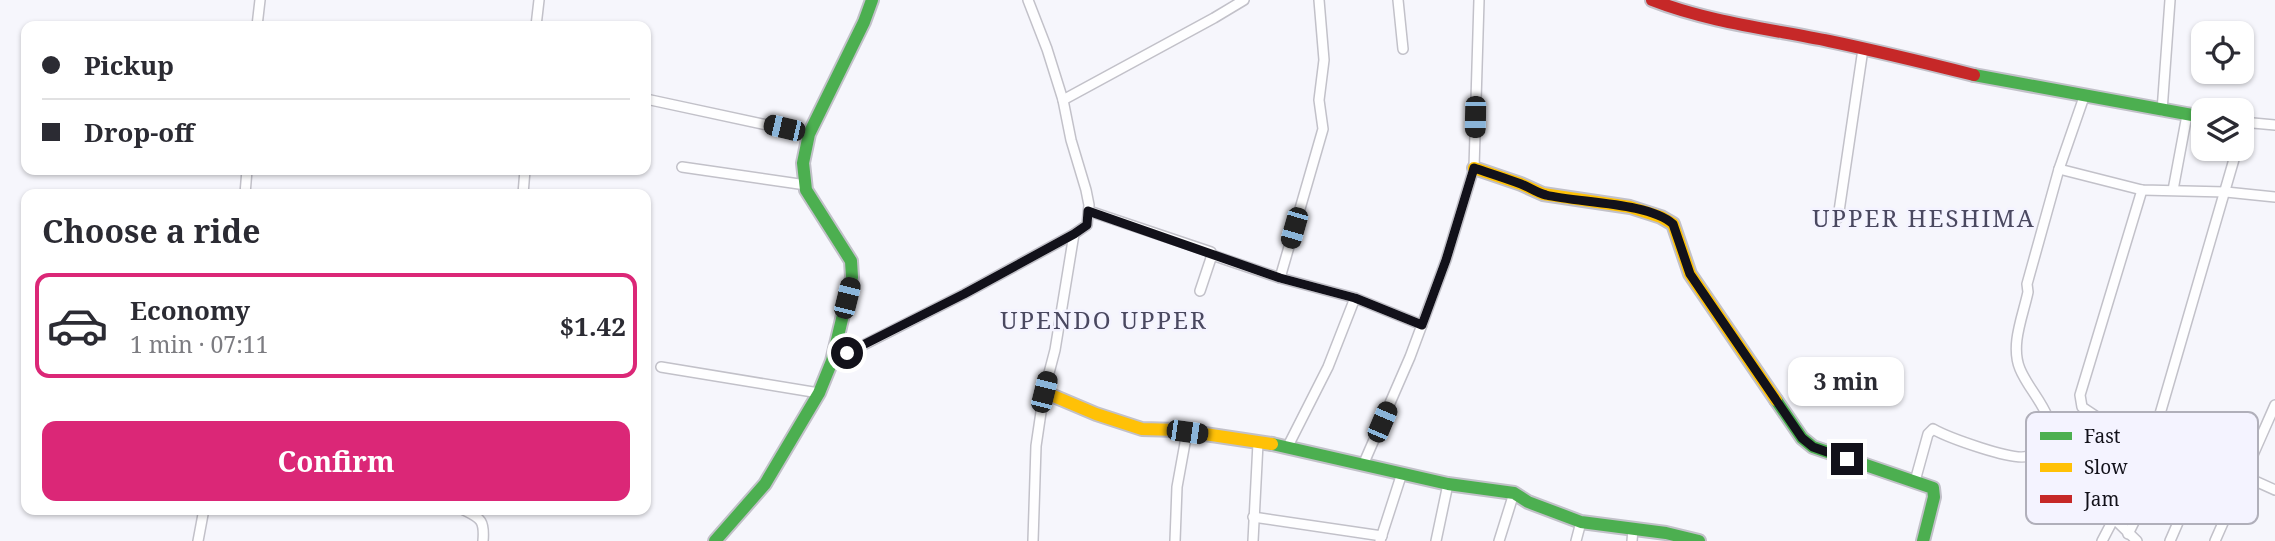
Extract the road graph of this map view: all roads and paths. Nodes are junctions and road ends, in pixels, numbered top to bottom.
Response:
1 (260, 0) edge
2 (539, 0) edge
3 (872, 0) edge
4 (1028, 0) edge
5 (1244, 0) edge
6 (1319, 0) edge
7 (1398, 0) edge
8 (1479, 0) edge
9 (1652, 0) edge
10 (2170, 0) edge
11 (258, 21) edge
12 (537, 21) edge
13 (1863, 48) junction
14 (1404, 49) dead end
15 (2084, 97) junction
16 (651, 100) edge
17 (1063, 100) junction
18 (2162, 111) junction
19 (2187, 115) junction
20 (2191, 116) edge
21 (2254, 123) edge
22 (2275, 125) edge
23 (809, 134) junction
24 (2234, 161) edge
25 (682, 167) dead end
26 (1474, 168) junction
27 (2059, 169) junction
28 (806, 185) junction
29 (2142, 190) junction
30 (2173, 190) junction
31 (2226, 192) junction
32 (2275, 197) edge
33 (1088, 211) junction
34 (1838, 218) dead end
35 (1074, 234) junction
36 (1212, 255) junction
37 (1280, 278) junction
38 (1200, 291) dead end
39 (1355, 298) junction
40 (1422, 325) junction
41 (832, 361) junction
42 (660, 367) dead end
43 (1044, 392) junction
44 (819, 393) junction
45 (2275, 405) edge
46 (2045, 412) edge
47 (2090, 412) edge
48 (2162, 412) edge
49 (1187, 432) junction
50 (1258, 443) junction
51 (2258, 445) edge
52 (1288, 446) junction
53 (2026, 456) edge
54 (1363, 465) junction
55 (1402, 473) junction
56 (2258, 480) edge
57 (1915, 481) junction
58 (1448, 484) junction
59 (2275, 490) edge
60 (1514, 493) junction
61 (203, 515) edge
62 (475, 515) edge
63 (1253, 517) junction
64 (1581, 522) junction
65 (2111, 524) edge
66 (2118, 524) edge
67 (2134, 524) edge
68 (2177, 524) edge
69 (2223, 524) edge
70 (2129, 534) junction
71 (1633, 535) edge
72 (1381, 538) edge
73 (198, 541) edge
74 (483, 541) edge
75 (715, 541) edge
76 (1032, 541) edge
77 (1175, 541) edge
78 (1253, 541) edge
79 (1436, 541) edge
80 (1499, 541) edge
81 (1576, 541) edge
82 (1699, 541) edge
83 (1923, 541) edge
84 (2102, 541) edge
85 (2137, 541) edge
86 (2170, 541) edge
87 (2215, 541) edge

1 - 11 street
2 - 12 street
3 - 23 street
4 - 17 street
5 - 17 street
6 - 37 street
7 - 14 street
8 - 26 street
9 - 13 street
10 - 18 street
13 - 15 street
13 - 34 street
15 - 18 street
15 - 27 street
16 - 23 street
17 - 33 street
18 - 19 street
19 - 20 street
19 - 30 street
21 - 22 street
23 - 28 street
24 - 31 street
25 - 28 street
26 - 40 street
26 - 57 street
27 - 29 street
27 - 46 street
28 - 41 street
29 - 30 street
29 - 47 street
30 - 31 street
31 - 32 street
31 - 48 street
33 - 35 street
33 - 36 street
35 - 41 street
35 - 43 street
36 - 37 street
36 - 38 street
37 - 39 street
39 - 40 street
39 - 52 street
40 - 54 street
41 - 44 street
42 - 44 street
43 - 49 street
43 - 76 street
44 - 75 street
45 - 51 street
49 - 50 street
49 - 77 street
50 - 52 street
50 - 63 street
52 - 54 street
53 - 57 street
54 - 55 street
55 - 58 street
55 - 72 street
56 - 59 street
57 - 83 street
58 - 60 street
58 - 79 street
60 - 64 street
60 - 80 street
61 - 73 street
62 - 74 street
63 - 72 street
63 - 78 street
64 - 71 street
64 - 81 street
65 - 84 street
66 - 70 street
67 - 70 street
68 - 86 street
69 - 87 street
70 - 85 street
71 - 82 street

